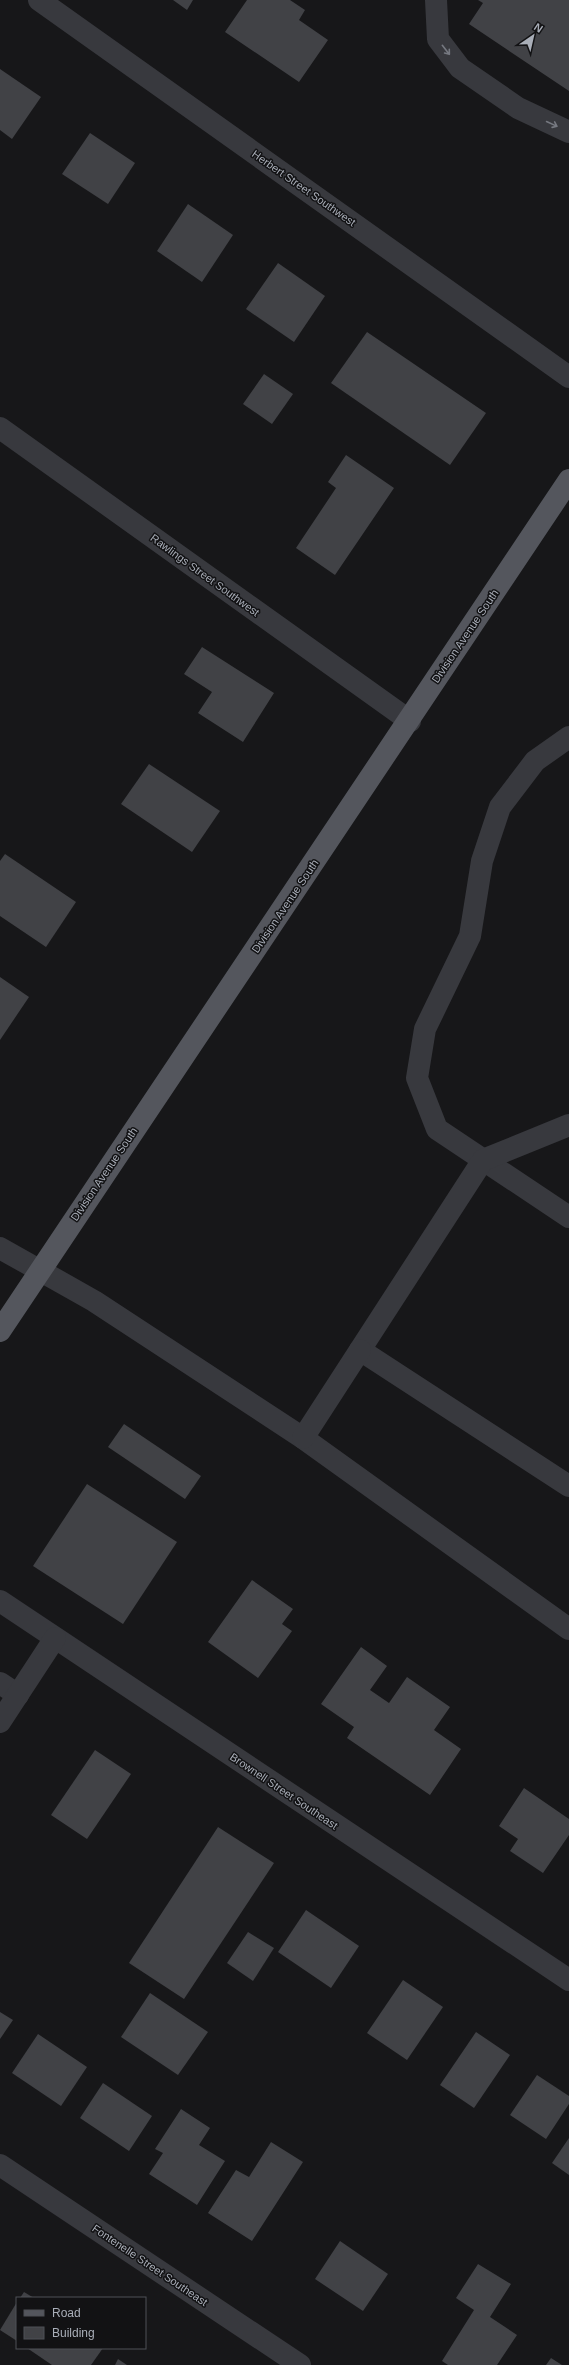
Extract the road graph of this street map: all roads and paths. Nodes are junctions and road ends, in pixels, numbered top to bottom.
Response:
1 (39, 0) edge
2 (436, 0) edge
3 (569, 132) edge
4 (569, 377) edge
5 (0, 428) edge
6 (569, 480) edge
7 (410, 720) junction
8 (569, 737) edge
9 (569, 1125) edge
10 (483, 1160) junction
11 (569, 1217) edge
12 (0, 1248) edge
13 (39, 1270) junction
14 (0, 1331) edge
15 (360, 1350) junction
16 (303, 1438) junction
17 (569, 1486) edge
18 (0, 1601) edge
19 (569, 1629) edge
20 (55, 1638) junction
21 (0, 1683) edge
22 (18, 1694) junction
23 (0, 1722) edge
24 (569, 1980) edge
25 (0, 2165) edge
26 (300, 2365) edge

1 - 4 street, Herbert Street Southwest
2 -> 3 street
5 - 7 street, Rawlings Street Southwest
6 - 7 main road, Division Avenue South
7 - 13 main road, Division Avenue South
8 - 10 street
9 - 10 street
10 - 11 street
10 - 15 street
12 - 13 street
13 - 14 main road, Division Avenue South
13 - 16 street
15 - 16 street
15 - 17 street
16 - 19 street
18 - 20 street, Brownell Street Southeast
20 - 22 street
20 - 24 street, Brownell Street Southeast
21 - 22 street
22 - 23 street
25 - 26 street, Fontenelle Street Southeast

